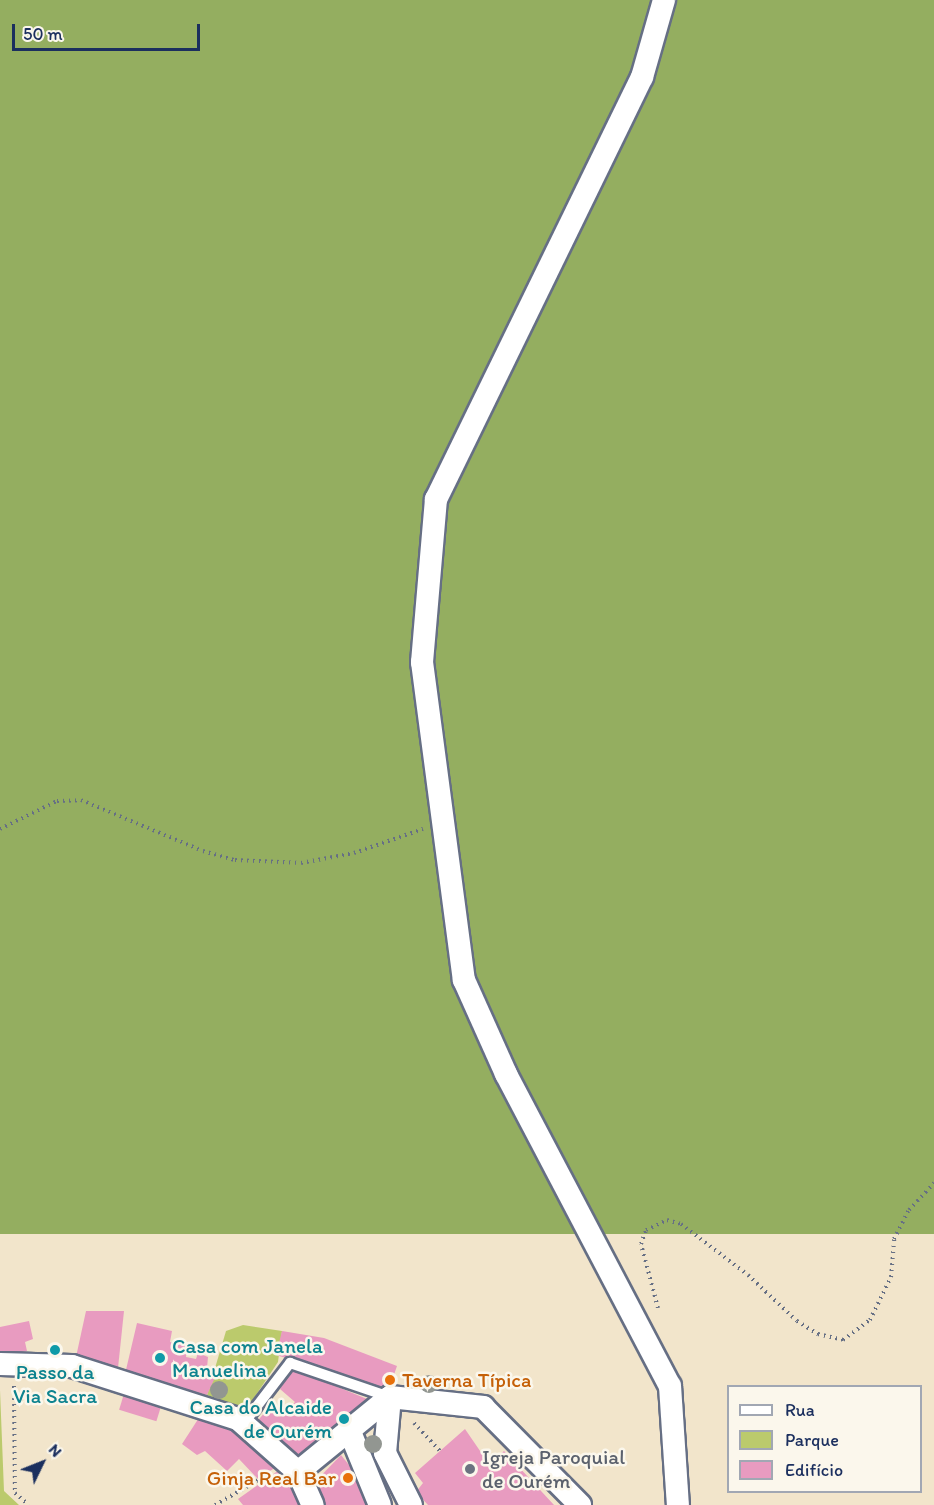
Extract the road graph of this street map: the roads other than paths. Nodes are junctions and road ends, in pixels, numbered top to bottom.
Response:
1 (664, 0) edge
2 (0, 1364) edge
3 (390, 1397) junction
4 (244, 1423) junction
5 (350, 1432) junction
6 (298, 1472) junction
7 (313, 1505) edge
8 (380, 1505) edge
9 (411, 1505) edge
10 (580, 1505) edge
11 (678, 1505) edge

1 - 11 street
2 - 4 street
3 - 4 lane
3 - 5 street
3 - 9 street
3 - 10 street
4 - 6 street
5 - 6 street
5 - 8 street
6 - 7 street

